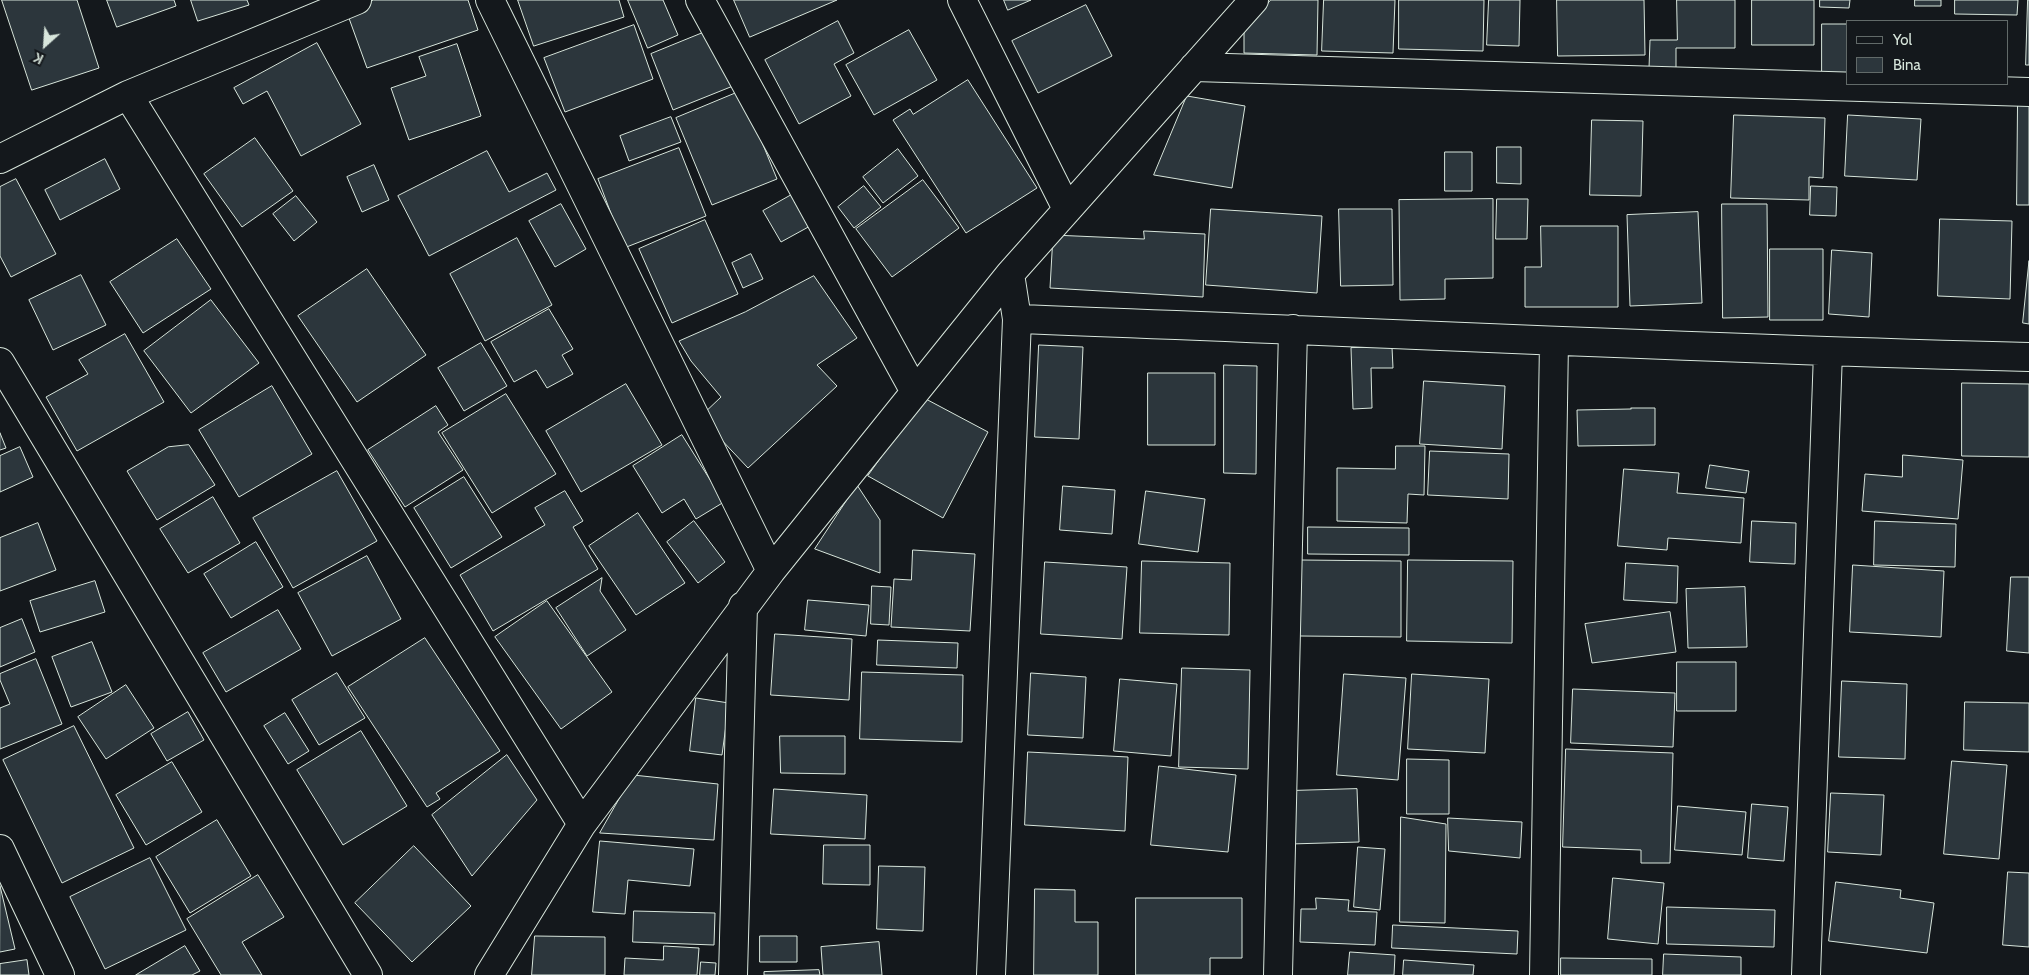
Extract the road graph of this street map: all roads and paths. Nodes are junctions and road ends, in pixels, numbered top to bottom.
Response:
1 (356, 0) edge
2 (490, 0) edge
3 (700, 0) edge
4 (962, 0) edge
5 (1250, 2) edge
6 (1194, 67) junction
7 (2029, 92) edge
8 (128, 95) junction
9 (0, 159) edge
10 (1067, 209) junction
11 (1010, 274) junction
12 (1018, 319) junction
13 (1293, 329) junction
14 (1554, 341) junction
15 (1828, 352) junction
16 (2029, 357) edge
17 (0, 362) edge
18 (915, 392) junction
19 (771, 571) junction
20 (743, 606) junction
21 (582, 824) junction
22 (0, 849) edge
23 (60, 975) edge
24 (368, 975) edge
25 (489, 975) edge
26 (733, 975) edge
27 (991, 975) edge
28 (1278, 975) edge
29 (1544, 975) edge
30 (1806, 975) edge

1 - 8 street
2 - 19 street
3 - 18 street
4 - 10 street
5 - 6 street
6 - 7 street
6 - 10 street
8 - 9 street
8 - 21 street
10 - 11 street
11 - 12 street
11 - 18 street
12 - 13 street
12 - 27 street
13 - 14 street
13 - 28 street
14 - 15 street
14 - 29 street
15 - 16 street
15 - 30 street
17 - 24 street
18 - 19 street
19 - 20 street
20 - 21 street
20 - 26 street
21 - 25 street
22 - 23 street

